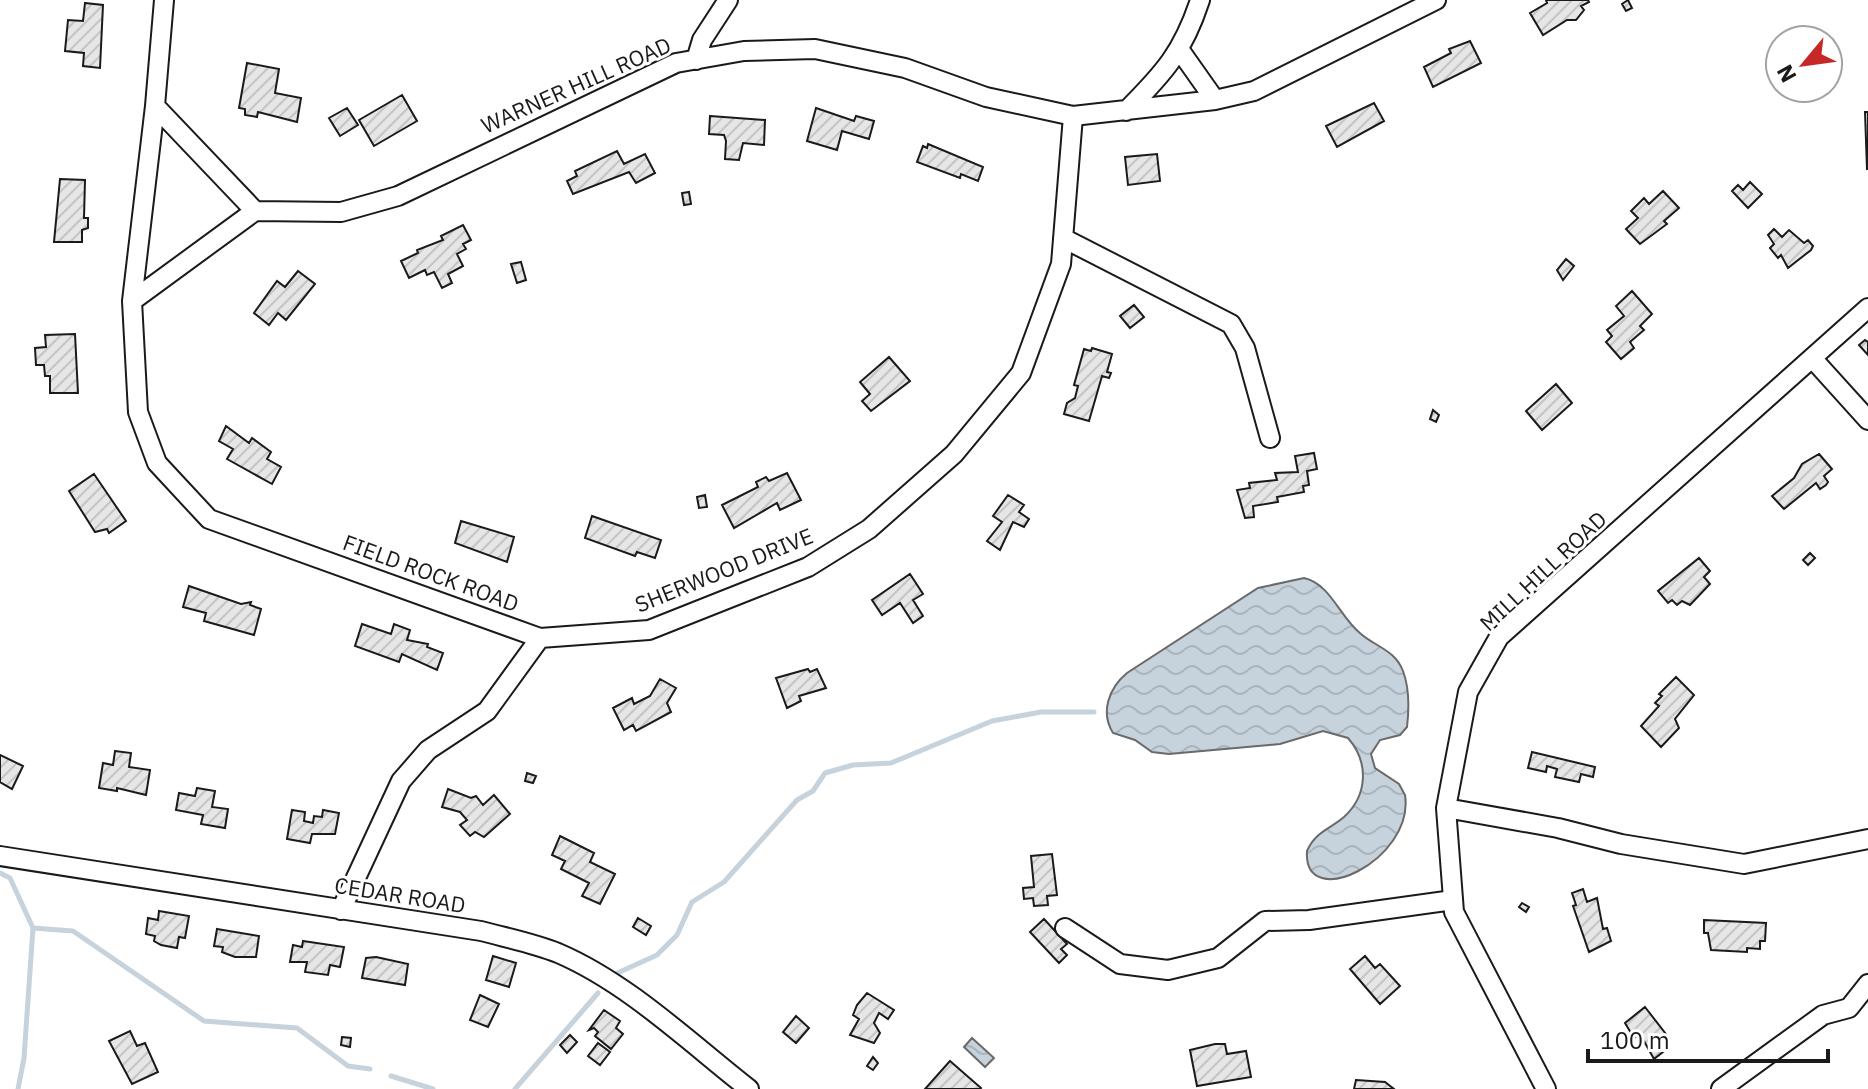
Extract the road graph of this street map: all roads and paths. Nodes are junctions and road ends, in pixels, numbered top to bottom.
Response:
1 (164, 0) edge
2 (728, 0) edge
3 (1200, 0) edge
4 (1436, 0) edge
5 (1179, 49) junction
6 (696, 60) junction
7 (1215, 100) junction
8 (155, 106) junction
9 (1126, 111) junction
10 (1073, 116) junction
11 (255, 211) junction
12 (1063, 238) junction
13 (132, 301) junction
14 (1868, 308) edge
15 (1812, 358) junction
16 (1868, 420) edge
17 (1270, 438) dead end
18 (540, 638) junction
19 (1446, 808) junction
20 (1868, 839) edge
21 (0, 856) edge
22 (1453, 900) junction
23 (341, 910) junction
24 (1065, 928) dead end
25 (1868, 984) edge
26 (749, 1089) edge
27 (1546, 1089) edge
28 (1721, 1089) edge

1 - 8 street
2 - 6 street
3 - 5 street
4 - 7 street, WARNER HILL ROAD
5 - 7 street
5 - 9 street
6 - 10 street, WARNER HILL ROAD
6 - 11 street, WARNER HILL ROAD
7 - 9 street, WARNER HILL ROAD
8 - 11 street
8 - 13 street, FIELD ROCK ROAD
9 - 10 street, WARNER HILL ROAD
10 - 12 street, SHERWOOD DRIVE
11 - 13 street
12 - 17 street
12 - 18 street, SHERWOOD DRIVE
13 - 18 street, FIELD ROCK ROAD
14 - 15 street, MILL HILL ROAD
15 - 16 street
15 - 19 street, MILL HILL ROAD
18 - 23 street
19 - 20 street
19 - 22 street, MILL HILL ROAD
21 - 23 street, CEDAR ROAD
22 - 24 street
22 - 27 street, MILL HILL ROAD
23 - 26 street, CEDAR ROAD
25 - 28 street

